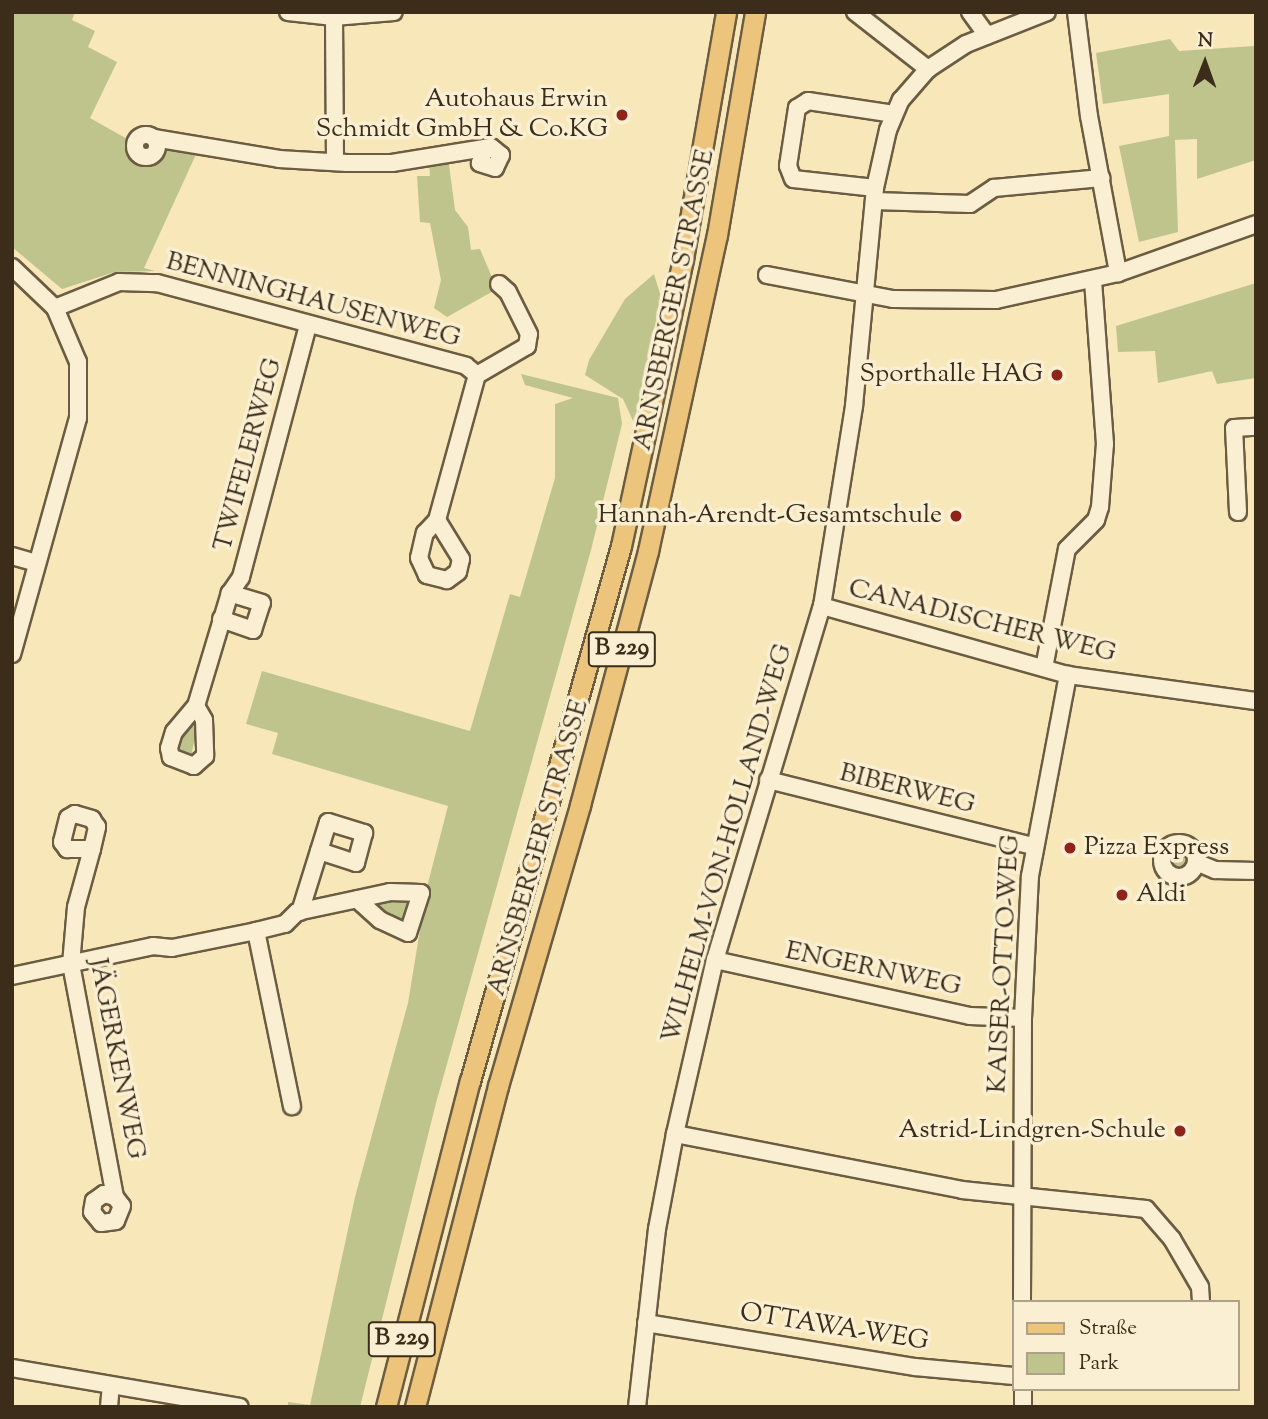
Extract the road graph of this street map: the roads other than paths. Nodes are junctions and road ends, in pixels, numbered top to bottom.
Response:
1 (288, 12) edge
2 (394, 12) edge
3 (726, 12) edge
4 (755, 12) edge
5 (855, 12) edge
6 (970, 12) edge
7 (1047, 12) edge
8 (1076, 12) edge
9 (334, 17) junction
10 (987, 35) junction
11 (928, 69) junction
12 (894, 114) junction
13 (153, 138) dead end
14 (485, 148) dead end
15 (335, 161) junction
16 (1102, 178) junction
17 (875, 194) junction
18 (1256, 224) edge
19 (12, 267) edge
20 (1118, 273) junction
21 (767, 275) dead end
22 (1093, 280) junction
23 (499, 284) dead end
24 (867, 295) junction
25 (55, 308) junction
26 (308, 326) junction
27 (477, 375) junction
28 (1256, 427) edge
29 (1238, 512) dead end
30 (438, 520) dead end
31 (12, 556) edge
32 (37, 563) junction
33 (230, 593) junction
34 (822, 606) junction
35 (221, 620) junction
36 (12, 654) edge
37 (1044, 668) junction
38 (1068, 675) junction
39 (1256, 701) edge
40 (197, 706) dead end
41 (768, 780) junction
42 (1033, 846) junction
43 (92, 849) dead end
44 (319, 851) dead end
45 (1196, 862) dead end
46 (1256, 871) edge
47 (357, 899) dead end
48 (300, 912) junction
49 (256, 931) junction
50 (715, 960) junction
51 (71, 964) junction
52 (12, 976) edge
53 (1023, 1018) junction
54 (292, 1106) dead end
55 (675, 1134) junction
56 (1021, 1195) junction
57 (115, 1197) dead end
58 (1022, 1300) edge
59 (1201, 1300) edge
60 (646, 1323) junction
61 (12, 1368) edge
62 (1012, 1376) edge
63 (111, 1386) junction
64 (109, 1407) edge
65 (240, 1407) edge
66 (386, 1407) edge
67 (415, 1407) edge
68 (637, 1407) edge

1 - 9 street
2 - 9 street
3 - 66 main road, ARNSBERGER STRASSE / B 229
4 - 67 main road, ARNSBERGER STRASSE / B 229
5 - 11 street
6 - 10 street
7 - 10 street
8 - 16 street
9 - 15 street
10 - 11 street
11 - 12 street
12 - 17 street, WILHELM-VON-HOLLAND-WEG
12 - 17 street
13 - 15 street
14 - 15 street
16 - 17 street
16 - 20 street
17 - 24 street, WILHELM-VON-HOLLAND-WEG
18 - 20 street
19 - 25 street
20 - 22 street
21 - 24 street
22 - 24 street
22 - 37 street
23 - 27 street, BENNINGHAUSENWEG
24 - 34 street, WILHELM-VON-HOLLAND-WEG
25 - 26 street, BENNINGHAUSENWEG
25 - 32 street
26 - 27 street, BENNINGHAUSENWEG
26 - 33 street, TWIFELERWEG
27 - 30 street, BENNINGHAUSENWEG
28 - 29 street
31 - 32 street
32 - 36 street
33 - 35 street, TWIFELERWEG
33 - 35 street, TWIFELERWEG
34 - 37 street, CANADISCHER WEG
34 - 41 street, WILHELM-VON-HOLLAND-WEG
35 - 40 street, TWIFELERWEG
37 - 38 street, CANADISCHER WEG
38 - 39 street, CANADISCHER WEG
38 - 42 street, KAISER-OTTO-WEG
41 - 42 street, BIBERWEG
41 - 50 street, WILHELM-VON-HOLLAND-WEG
42 - 53 street, KAISER-OTTO-WEG
43 - 51 street, JÄGERKENWEG
44 - 48 street
45 - 46 street
47 - 48 street
48 - 49 street
49 - 51 street
49 - 54 street
50 - 53 street, ENGERNWEG
50 - 55 street, WILHELM-VON-HOLLAND-WEG
51 - 52 street
51 - 57 street, JÄGERKENWEG
53 - 56 street, KAISER-OTTO-WEG
55 - 56 street
55 - 60 street, WILHELM-VON-HOLLAND-WEG
56 - 58 street, KAISER-OTTO-WEG
56 - 59 street
60 - 62 street, OTTAWA-WEG
60 - 68 street, WILHELM-VON-HOLLAND-WEG
61 - 63 street
63 - 64 street
63 - 65 street

